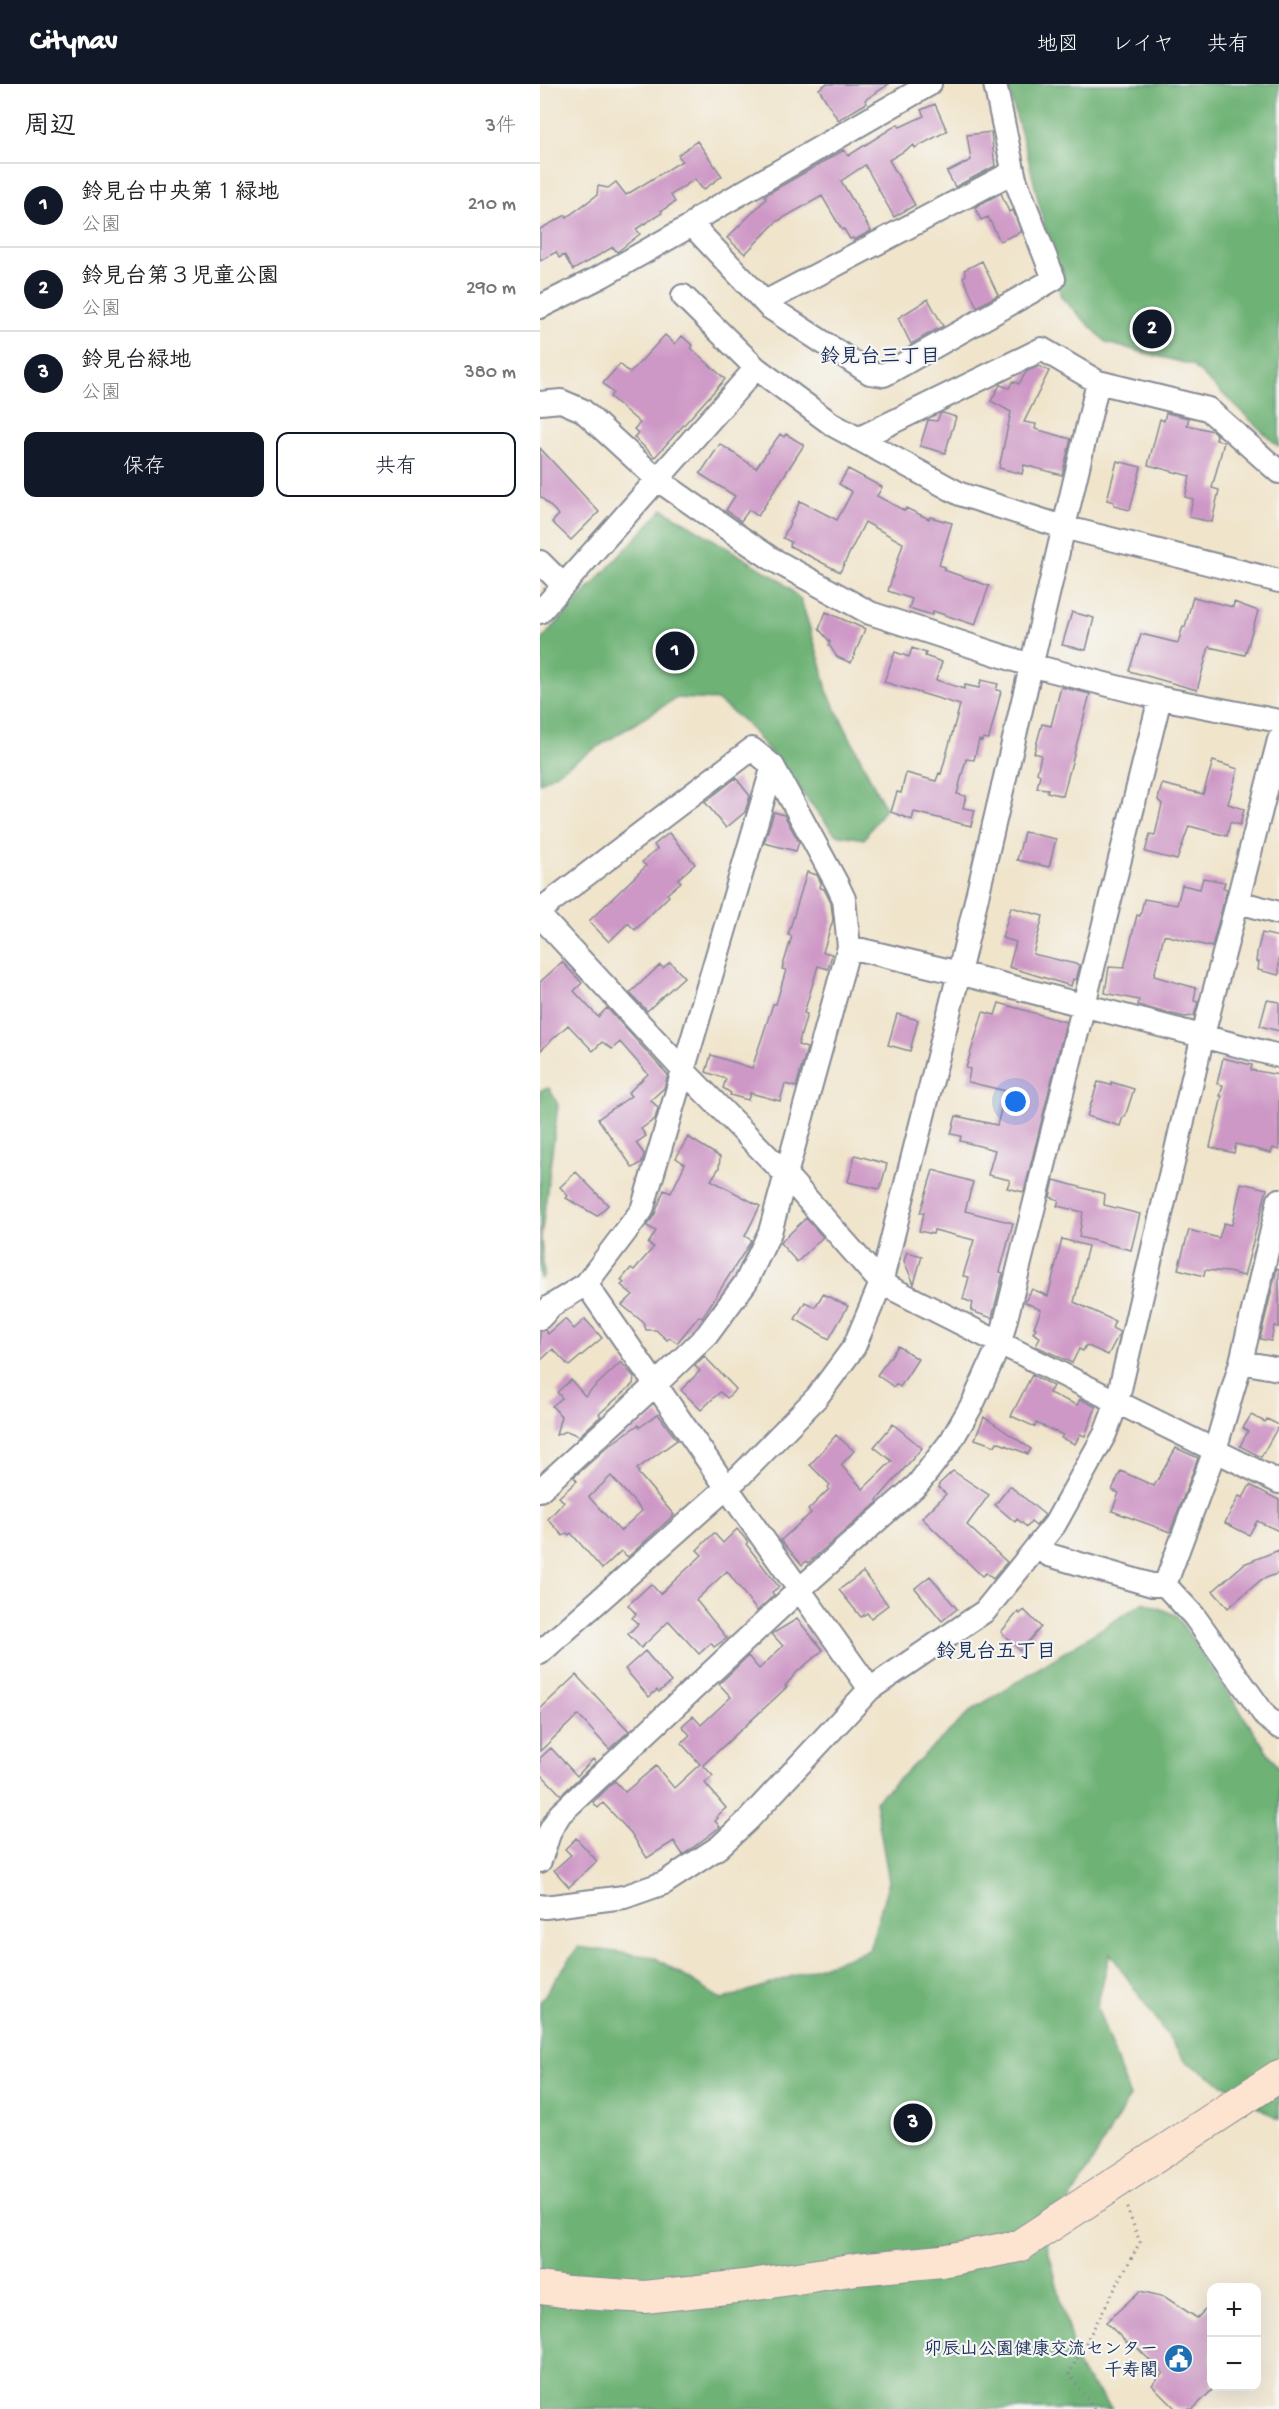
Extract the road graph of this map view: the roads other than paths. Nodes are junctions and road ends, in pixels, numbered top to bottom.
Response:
1 (930, 84) edge
2 (995, 84) edge
3 (1013, 172) junction
4 (692, 225) junction
5 (683, 296) dead end
6 (765, 302) junction
7 (540, 307) edge
8 (756, 368) junction
9 (1098, 382) junction
10 (540, 403) edge
11 (858, 439) junction
12 (1279, 472) edge
13 (658, 480) junction
14 (1063, 526) junction
15 (540, 562) edge
16 (1279, 581) edge
17 (563, 585) junction
18 (540, 612) edge
19 (1030, 665) junction
20 (1160, 698) junction
21 (1279, 721) edge
22 (1279, 740) edge
23 (773, 766) junction
24 (1238, 902) junction
25 (540, 910) edge
26 (1279, 913) edge
27 (540, 916) edge
28 (849, 947) junction
29 (959, 973) junction
30 (1084, 1005) junction
31 (1203, 1035) junction
32 (1279, 1056) edge
33 (682, 1069) junction
34 (786, 1175) junction
35 (1279, 1200) edge
36 (881, 1283) junction
37 (586, 1284) junction
38 (540, 1318) edge
39 (1000, 1343) junction
40 (1241, 1362) junction
41 (1279, 1369) edge
42 (655, 1385) junction
43 (1117, 1402) junction
44 (1215, 1450) junction
45 (1279, 1482) edge
46 (727, 1488) junction
47 (540, 1490) edge
48 (1037, 1546) junction
49 (1165, 1585) junction
50 (799, 1590) junction
51 (540, 1653) edge
52 (870, 1689) junction
53 (1279, 1727) edge
54 (540, 1861) edge
55 (540, 1906) edge
56 (1279, 2076) edge
57 (540, 2288) edge

1 - 4 street
2 - 3 street
3 - 6 street
3 - 6 street
4 - 6 street
4 - 7 street
5 - 8 street
8 - 11 street
8 - 13 street
9 - 11 street
9 - 12 street
9 - 14 street
10 - 13 street
11 - 14 street
13 - 17 street
13 - 19 street
14 - 16 street
14 - 19 street
15 - 17 street
17 - 18 street
19 - 20 street
19 - 29 street
20 - 21 street
20 - 30 street
22 - 24 street
23 - 25 street
23 - 28 street
23 - 33 street
24 - 26 street
24 - 31 street
27 - 33 street
28 - 29 street
28 - 34 street
29 - 30 street
29 - 36 street
30 - 31 street
30 - 39 street
31 - 32 street
31 - 43 street
33 - 34 street
33 - 37 street
34 - 36 street
34 - 42 street
35 - 40 street
36 - 39 street
36 - 46 street
37 - 38 street
37 - 42 street
39 - 43 street
39 - 50 street
40 - 41 street
40 - 44 street
42 - 46 street
42 - 47 street
43 - 44 street
43 - 48 street
44 - 45 street
44 - 49 street
46 - 50 street
46 - 51 street
48 - 49 street
48 - 52 street
49 - 53 street
50 - 52 street
50 - 54 street
52 - 55 street
56 - 57 street

